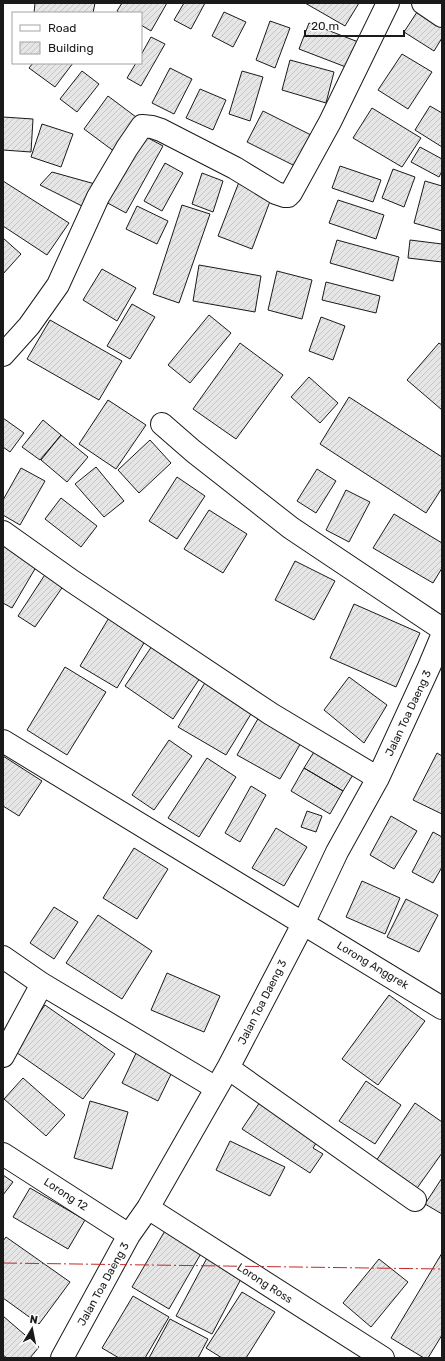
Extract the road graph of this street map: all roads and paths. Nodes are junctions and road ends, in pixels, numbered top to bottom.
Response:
1 (388, 3) edge
2 (423, 3) edge
3 (442, 16) edge
4 (3, 355) edge
5 (162, 424) dead end
6 (3, 532) edge
7 (442, 629) edge
8 (442, 636) edge
9 (435, 672) edge
10 (3, 741) edge
11 (378, 778) junction
12 (303, 924) junction
13 (3, 957) edge
14 (42, 984) junction
15 (442, 1008) edge
16 (3, 1056) edge
17 (228, 1068) junction
18 (216, 1088) junction
19 (3, 1154) edge
20 (416, 1200) dead end
21 (148, 1208) junction
22 (129, 1235) junction
23 (62, 1358) edge
24 (382, 1358) edge

1 - 4 street
2 - 3 street
5 - 7 street
6 - 11 street
8 - 9 street, Jalan Toa Daeng 3
9 - 11 street, Jalan Toa Daeng 3
10 - 12 street, Lorong Anggrek
11 - 12 street, Jalan Toa Daeng 3
12 - 15 street, Lorong Anggrek
12 - 17 street, Jalan Toa Daeng 3
13 - 14 street
14 - 16 street
14 - 18 street
17 - 18 street, Jalan Toa Daeng 3
17 - 20 street
18 - 21 street, Jalan Toa Daeng 3
19 - 22 street, Lorong 12
21 - 22 street, Jalan Toa Daeng 3
21 - 24 street, Lorong Ross
22 - 23 street, Jalan Toa Daeng 3

